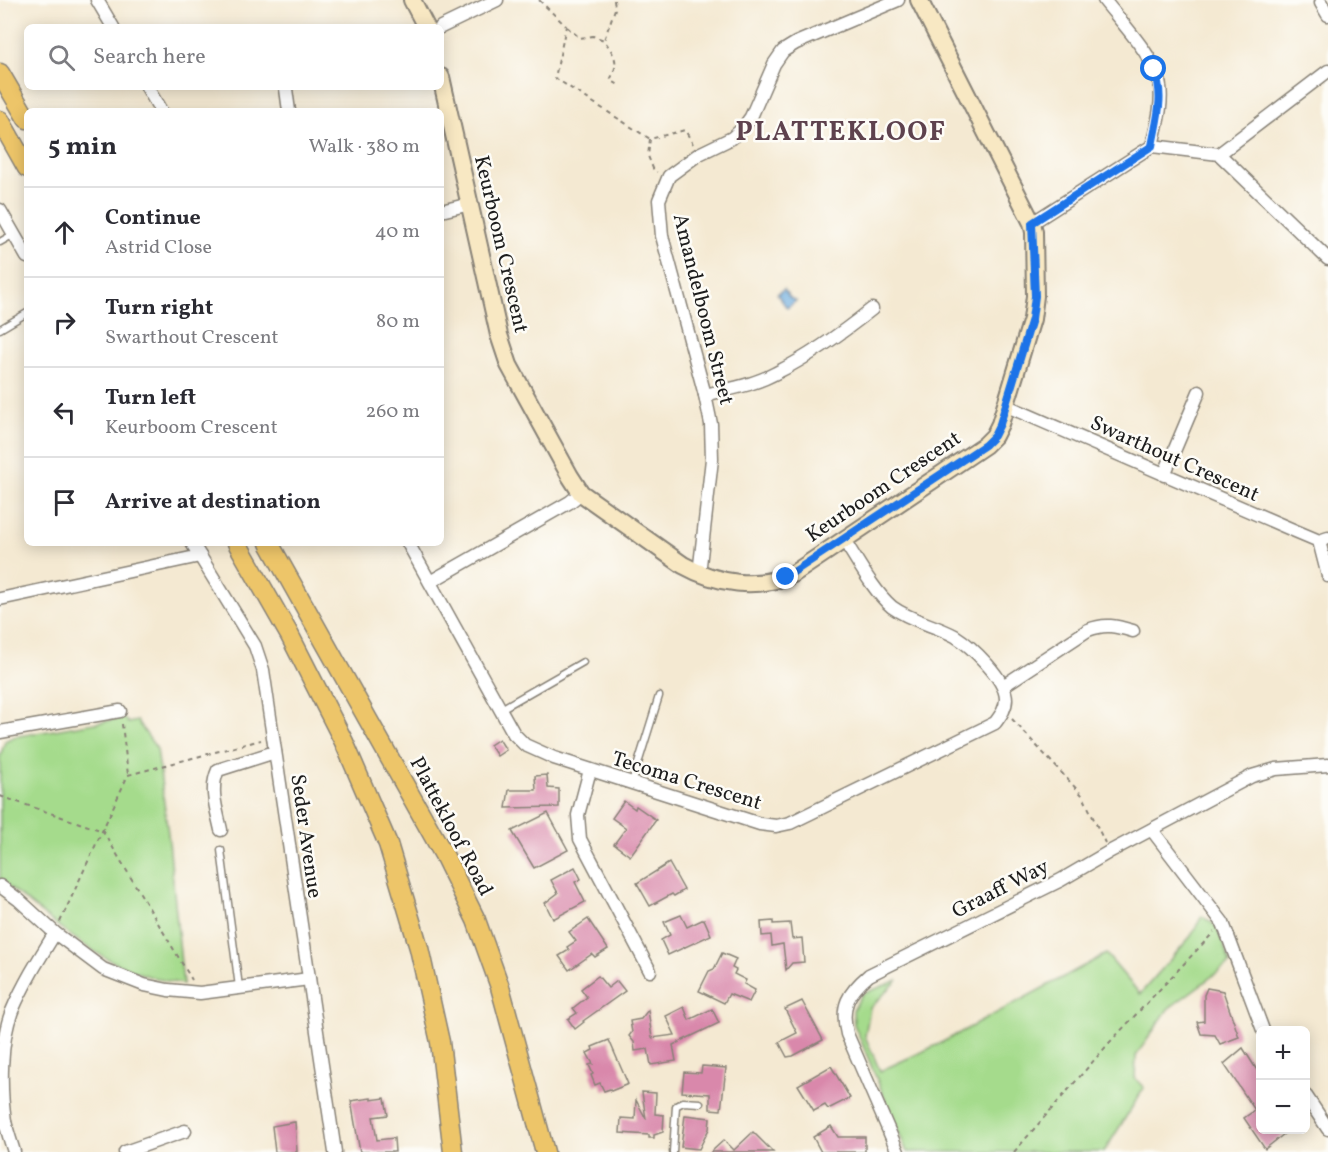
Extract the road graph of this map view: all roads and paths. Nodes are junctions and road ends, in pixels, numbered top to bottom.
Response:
1 (97, 0) edge
2 (412, 0) edge
3 (497, 0) edge
4 (539, 0) edge
5 (614, 0) edge
6 (898, 0) edge
7 (919, 0) edge
8 (1104, 0) edge
9 (1321, 3) dead end
10 (1328, 15) edge
11 (111, 24) edge
12 (424, 24) edge
13 (444, 26) edge
14 (566, 26) junction
15 (604, 40) junction
16 (1328, 71) edge
17 (0, 73) edge
18 (619, 84) dead end
19 (149, 90) edge
20 (286, 90) edge
21 (444, 90) edge
22 (159, 108) edge
23 (289, 108) edge
24 (24, 114) edge
25 (0, 120) edge
26 (650, 139) junction
27 (1152, 146) junction
28 (699, 154) junction
29 (1219, 154) junction
30 (24, 163) edge
31 (669, 176) junction
32 (470, 204) junction
33 (0, 210) edge
34 (444, 210) edge
35 (1032, 223) junction
36 (14, 234) junction
37 (0, 242) edge
38 (24, 252) edge
39 (1328, 259) edge
40 (872, 309) dead end
41 (24, 316) edge
42 (0, 330) edge
43 (1199, 392) dead end
44 (705, 395) junction
45 (1007, 406) junction
46 (1164, 475) junction
47 (581, 493) junction
48 (844, 540) junction
49 (1323, 540) edge
50 (194, 546) edge
51 (239, 546) edge
52 (271, 546) edge
53 (410, 546) edge
54 (200, 556) junction
55 (699, 574) junction
56 (1328, 576) edge
57 (430, 582) junction
58 (0, 599) edge
59 (1133, 631) dead end
60 (583, 662) dead end
61 (1003, 686) junction
62 (658, 696) dead end
63 (501, 709) junction
64 (1004, 710) junction
65 (120, 711) joint
66 (0, 732) edge
67 (273, 737) junction
68 (275, 752) junction
69 (1328, 765) edge
70 (590, 770) junction
71 (128, 775) junction
72 (632, 783) junction
73 (0, 796) edge
74 (220, 830) dead end
75 (1152, 830) junction
76 (103, 831) junction
77 (221, 850) dead end
78 (1109, 852) junction
79 (0, 886) edge
80 (1223, 923) junction
81 (55, 933) junction
82 (650, 971) dead end
83 (309, 979) junction
84 (239, 988) junction
85 (200, 993) junction
86 (1262, 1026) edge
87 (700, 1103) dead end
88 (1310, 1103) edge
89 (1328, 1129) edge
90 (185, 1131) dead end
91 (14, 1152) edge
92 (125, 1152) edge
93 (335, 1152) edge
94 (453, 1152) edge
95 (545, 1152) edge
96 (673, 1152) edge
97 (898, 1152) edge
98 (1014, 1152) edge

1 - 11 street
2 - 12 street
3 - 13 street
4 - 14 path
5 - 15 path
6 - 28 street
7 - 35 street, Keurboom Crescent
8 - 27 street
9 - 10 street
14 - 15 path
14 - 26 path
15 - 18 path
16 - 29 street
17 - 24 main road
19 - 22 street
20 - 23 street
21 - 32 street, Keurboom Crescent
25 - 30 main road
26 - 28 path
26 - 31 path
27 - 29 street
27 - 35 street
28 - 31 street
29 - 39 street
31 - 44 street, Amandelboom Street
32 - 34 street
32 - 47 street, Keurboom Crescent
33 - 36 street
35 - 45 street, Keurboom Crescent
36 - 37 lane
36 - 38 street
40 - 44 street
41 - 42 lane
43 - 46 street
44 - 55 street, Amandelboom Street
45 - 46 street, Swarthout Crescent
45 - 48 street, Keurboom Crescent
46 - 49 street, Swarthout Crescent
47 - 55 street, Keurboom Crescent
47 - 57 street
48 - 55 street, Keurboom Crescent
48 - 61 street
49 - 56 street
50 - 54 street, Seder Avenue
51 - 94 main road
52 - 95 main road, Plattekloof Road
53 - 57 street, Tecoma Crescent
54 - 58 street
54 - 67 street, Seder Avenue
57 - 63 street, Tecoma Crescent
59 - 61 street
60 - 63 lane
61 - 64 street
62 - 72 lane
63 - 70 street, Tecoma Crescent
64 - 72 street, Tecoma Crescent
64 - 78 path
65 - 66 street
65 - 71 path
67 - 68 street, Seder Avenue
67 - 71 path
68 - 74 street
68 - 83 street, Seder Avenue
69 - 75 street, Graaff Way
70 - 72 street, Tecoma Crescent
70 - 82 street
71 - 76 path
73 - 76 path
75 - 78 street, Graaff Way
75 - 80 street
76 - 81 path
76 - 85 path
77 - 84 lane
78 - 97 street, Graaff Way
79 - 81 street
80 - 86 street
80 - 98 path
81 - 85 street
81 - 91 street
83 - 84 street
83 - 93 street, Seder Avenue
84 - 85 street
87 - 96 lane
88 - 89 street
90 - 92 street

